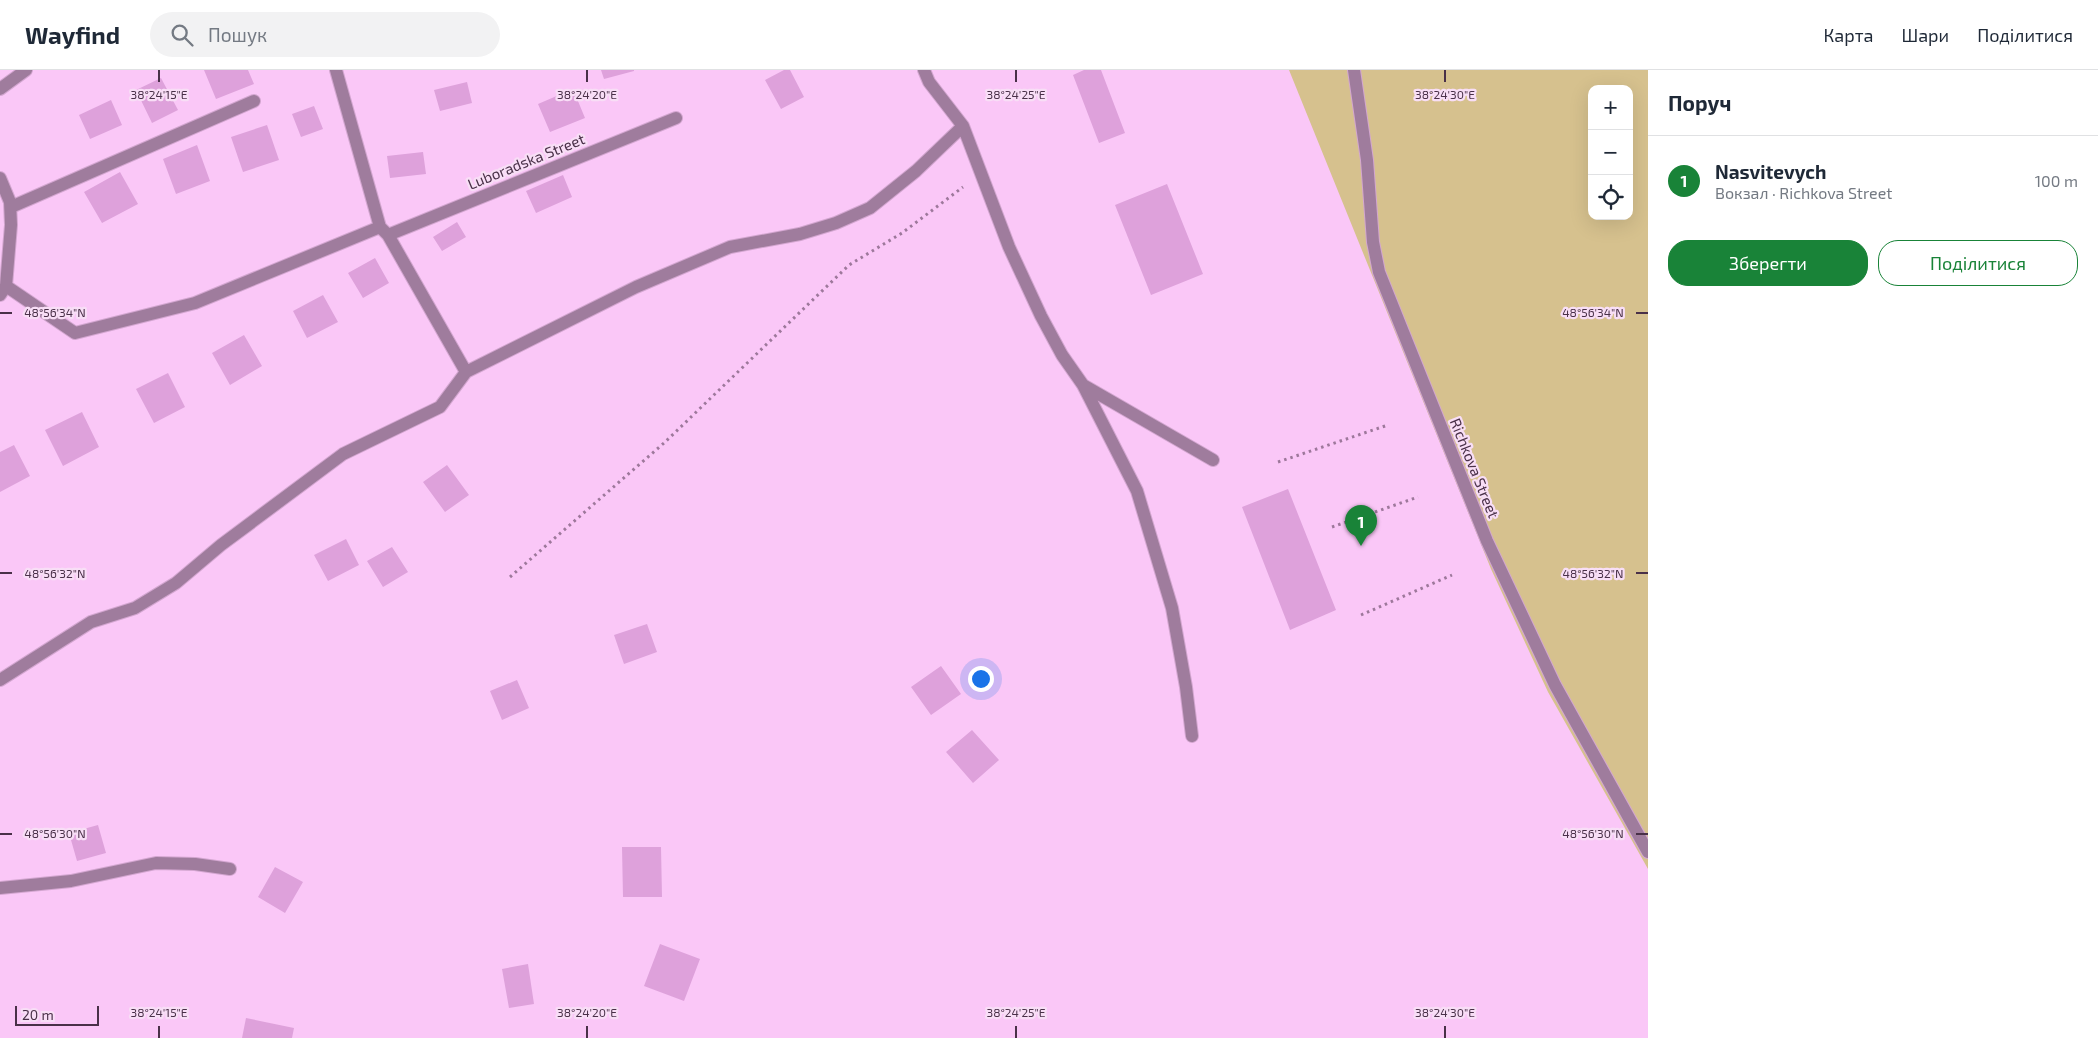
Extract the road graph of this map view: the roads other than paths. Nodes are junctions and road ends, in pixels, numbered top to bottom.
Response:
1 (26, 70) edge
2 (336, 70) edge
3 (1354, 70) edge
4 (925, 74) edge
5 (0, 89) edge
6 (254, 101) dead end
7 (676, 118) dead end
8 (963, 126) junction
9 (0, 178) edge
10 (11, 207) junction
11 (384, 231) junction
12 (3, 290) edge
13 (466, 372) junction
14 (1083, 384) junction
15 (1213, 460) dead end
16 (0, 680) edge
17 (1192, 736) dead end
18 (1648, 852) edge
19 (230, 869) dead end
20 (0, 888) edge

1 - 5 street
2 - 11 street
3 - 18 street, Richkova Street
4 - 8 street
6 - 10 street
7 - 11 street, Luboradska Street
8 - 13 street
8 - 14 street
9 - 10 street
10 - 12 street
11 - 12 street, Luboradska Street
11 - 13 street
13 - 16 street
14 - 15 street
14 - 17 street
19 - 20 street

